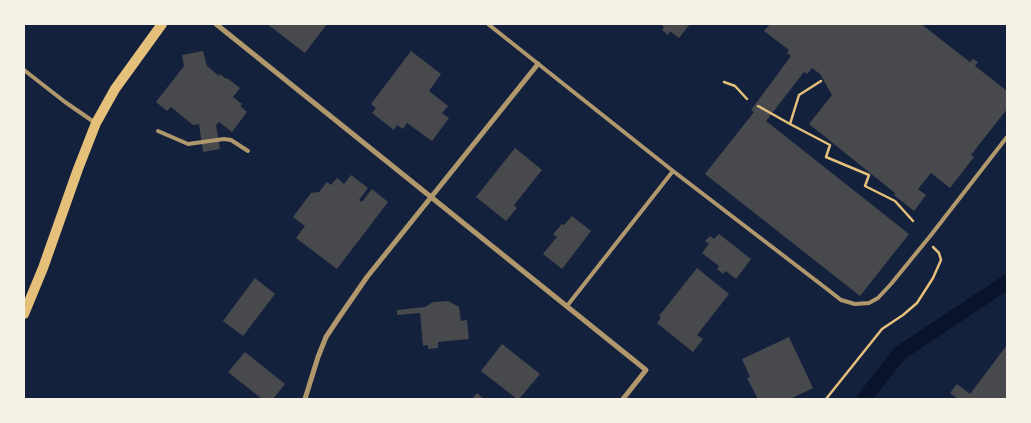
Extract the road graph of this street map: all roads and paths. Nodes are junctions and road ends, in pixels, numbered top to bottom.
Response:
1 (162, 24) edge
2 (216, 24) edge
3 (488, 24) edge
4 (538, 64) junction
5 (24, 70) edge
6 (821, 81) dead end
7 (724, 82) dead end
8 (747, 99) dead end
9 (758, 106) dead end
10 (96, 123) junction
11 (790, 124) junction
12 (158, 131) dead end
13 (1007, 137) edge
14 (248, 151) dead end
15 (673, 171) junction
16 (431, 197) junction
17 (913, 221) dead end
18 (934, 247) dead end
19 (567, 306) junction
20 (24, 314) edge
21 (305, 399) edge
22 (623, 399) edge
23 (826, 399) edge

1 - 10 main road
2 - 16 street
3 - 4 lane
4 - 15 lane
4 - 16 street
5 - 10 lane
6 - 11 path
7 - 8 path
9 - 11 path
10 - 20 main road
11 - 17 path
12 - 14 lane
13 - 15 lane
15 - 19 lane
16 - 19 street
16 - 21 street
18 - 23 path
19 - 22 street

